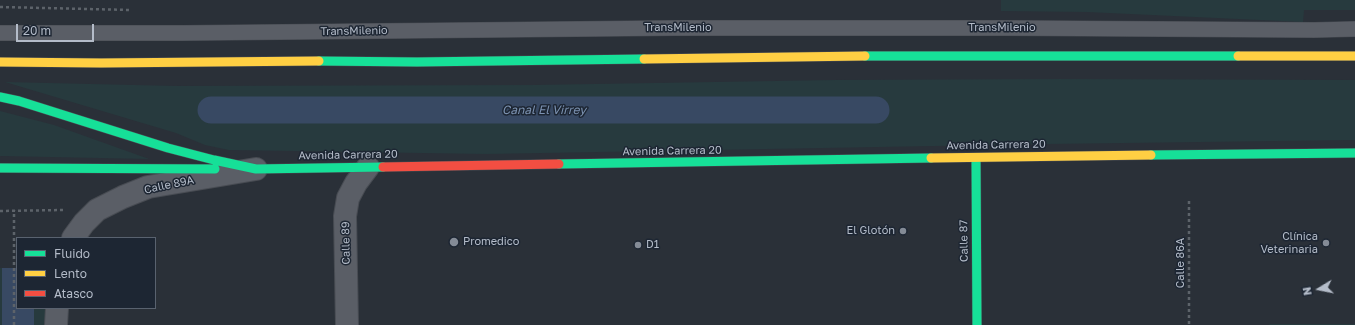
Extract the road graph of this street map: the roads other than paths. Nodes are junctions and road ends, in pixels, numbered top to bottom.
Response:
1 (1355, 29) edge
2 (0, 33) edge
3 (1355, 56) edge
4 (0, 62) edge
5 (0, 97) edge
6 (1355, 153) edge
7 (976, 158) junction
8 (368, 167) junction
9 (0, 168) edge
10 (256, 169) junction
11 (74, 237) edge
12 (57, 309) edge
13 (56, 325) edge
14 (347, 325) edge
15 (977, 325) edge

1 - 2 lane, TransMilenio
3 - 4 main road
5 - 10 main road, Avenida Carrera 20
6 - 7 main road, Avenida Carrera 20
7 - 8 main road, Avenida Carrera 20
7 - 15 main road, Calle 87
8 - 10 main road, Avenida Carrera 20
8 - 14 street, Calle 89
9 - 10 main road
10 - 11 street, Calle 89A
12 - 13 street

